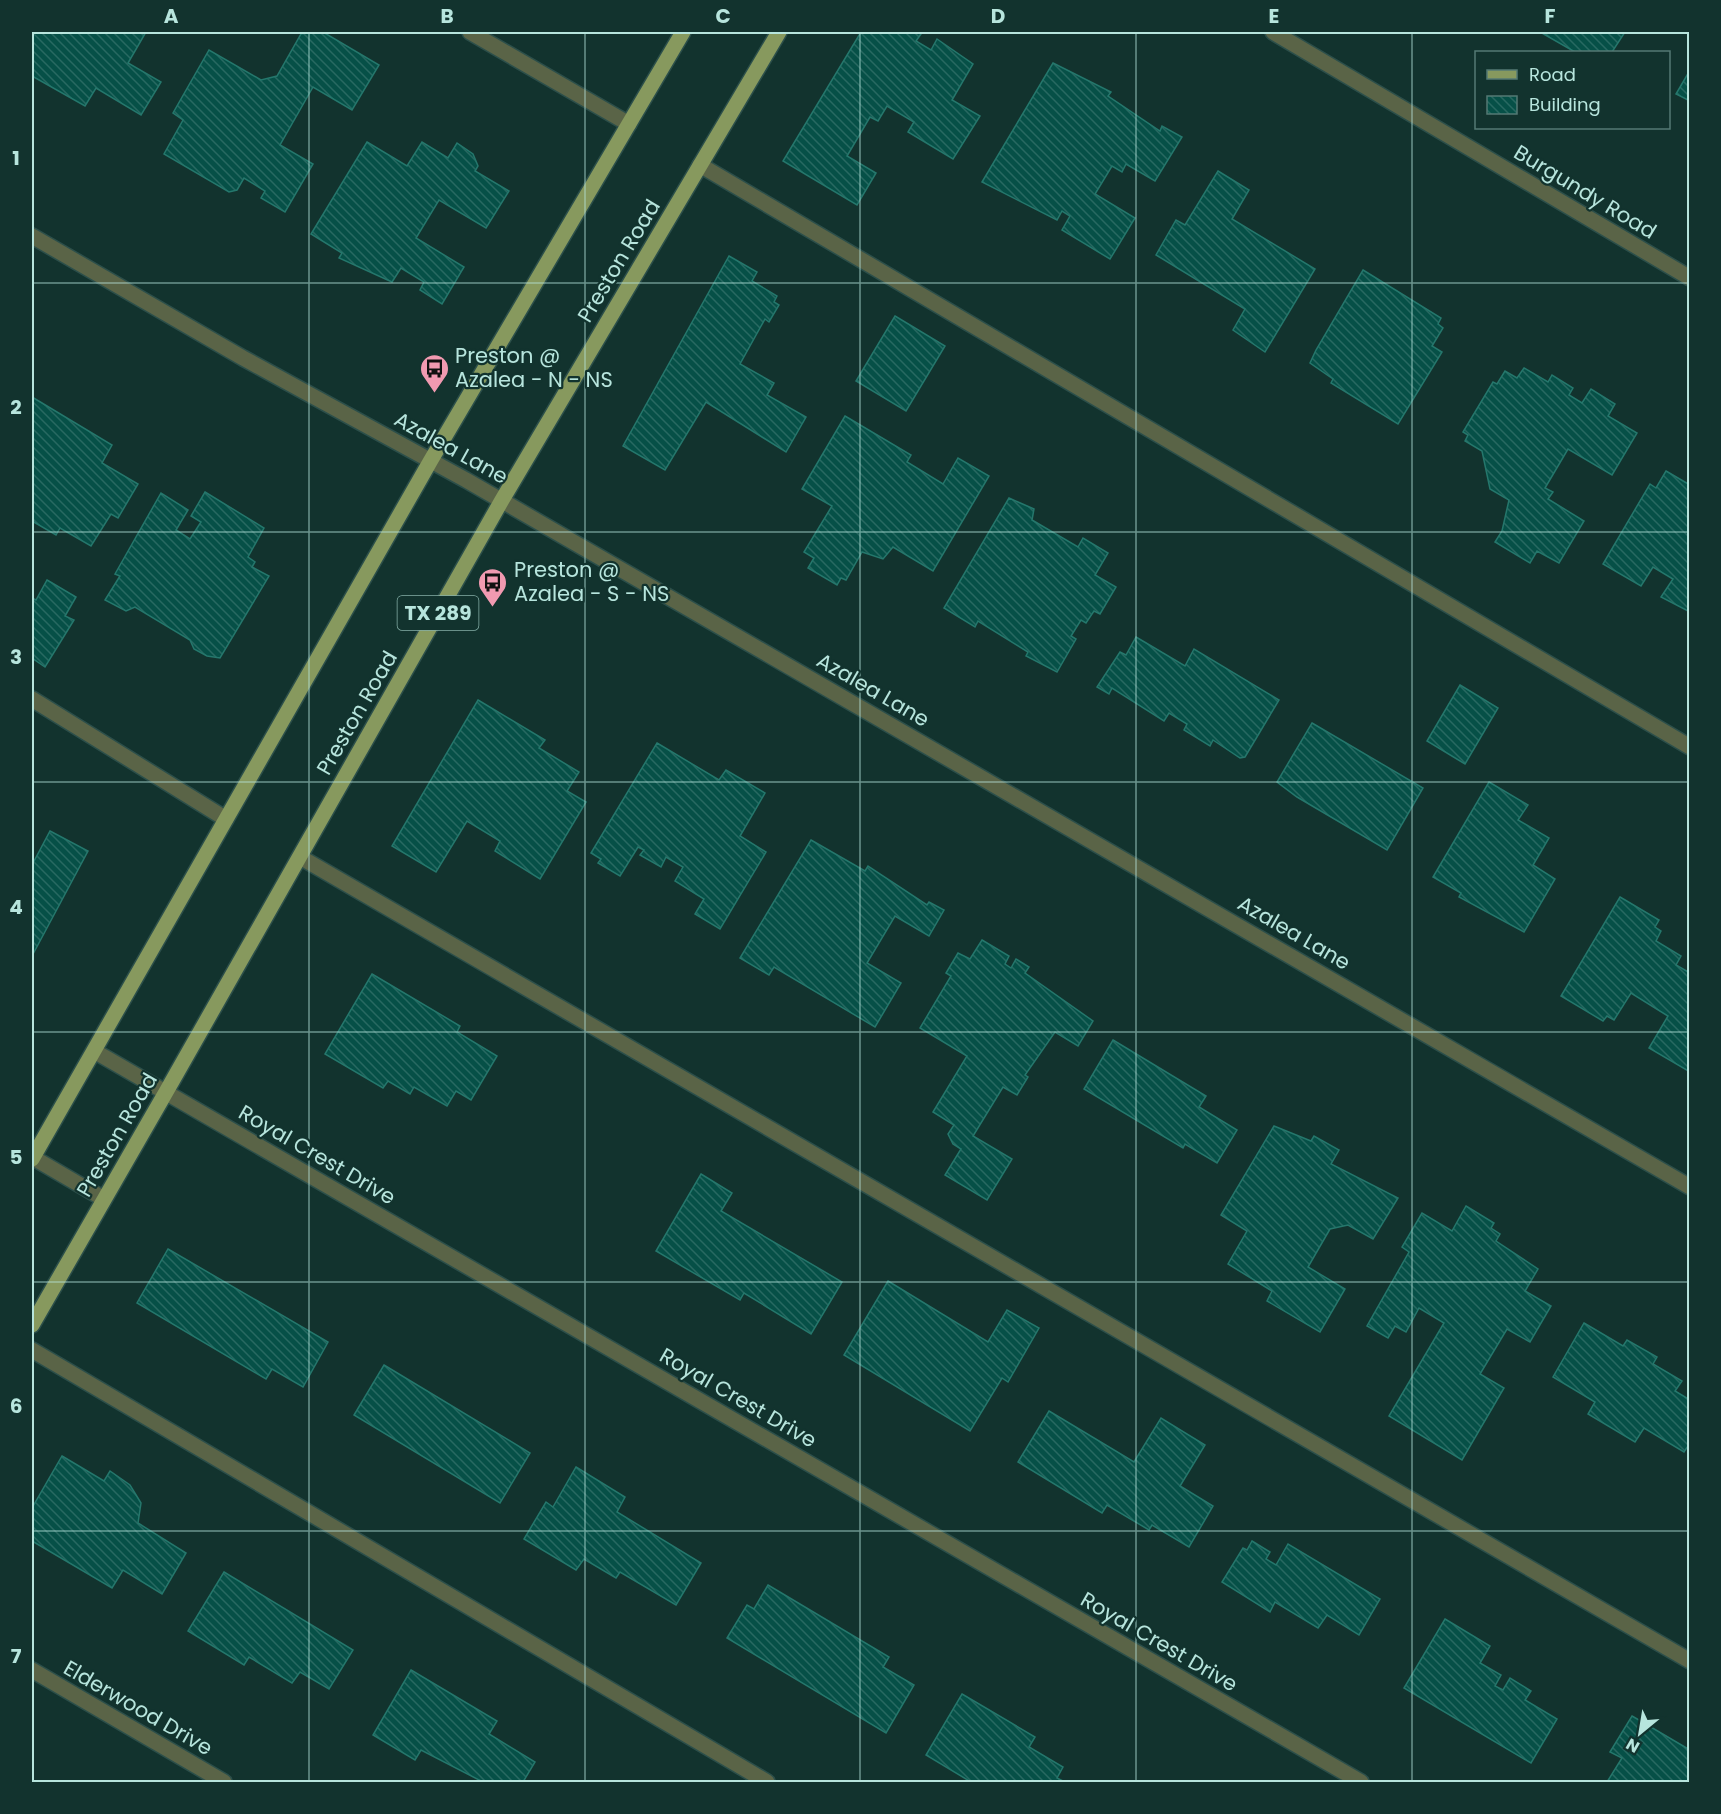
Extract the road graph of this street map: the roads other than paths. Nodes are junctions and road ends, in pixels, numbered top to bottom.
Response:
1 (470, 32) edge
2 (683, 32) edge
3 (779, 32) edge
4 (1273, 32) edge
5 (629, 124) junction
6 (700, 165) junction
7 (32, 236) edge
8 (1689, 278) edge
9 (431, 460) junction
10 (502, 500) junction
11 (32, 699) edge
12 (1689, 747) edge
13 (226, 819) junction
14 (300, 857) junction
15 (94, 1051) junction
16 (166, 1092) junction
17 (32, 1158) edge
18 (1689, 1187) edge
19 (104, 1199) junction
20 (32, 1325) edge
21 (32, 1350) edge
22 (1689, 1661) edge
23 (32, 1670) edge
24 (224, 1782) edge
25 (766, 1782) edge
26 (1361, 1782) edge

1 - 5 street
2 - 5 main road
3 - 6 main road, Preston Road / TX 289
4 - 8 street, Burgundy Road
5 - 9 main road
6 - 10 main road, Preston Road / TX 289
6 - 12 street
7 - 9 street, Azalea Lane
9 - 10 street, Azalea Lane
9 - 13 main road
10 - 14 main road, Preston Road / TX 289
10 - 18 street, Azalea Lane
11 - 13 street
13 - 15 main road
14 - 16 main road, Preston Road / TX 289
14 - 22 street
15 - 16 street, Royal Crest Drive
15 - 17 main road
16 - 19 main road, Preston Road / TX 289
16 - 26 street, Royal Crest Drive
17 - 19 street
19 - 20 main road, Preston Road / TX 289
21 - 25 street
23 - 24 street, Elderwood Drive

